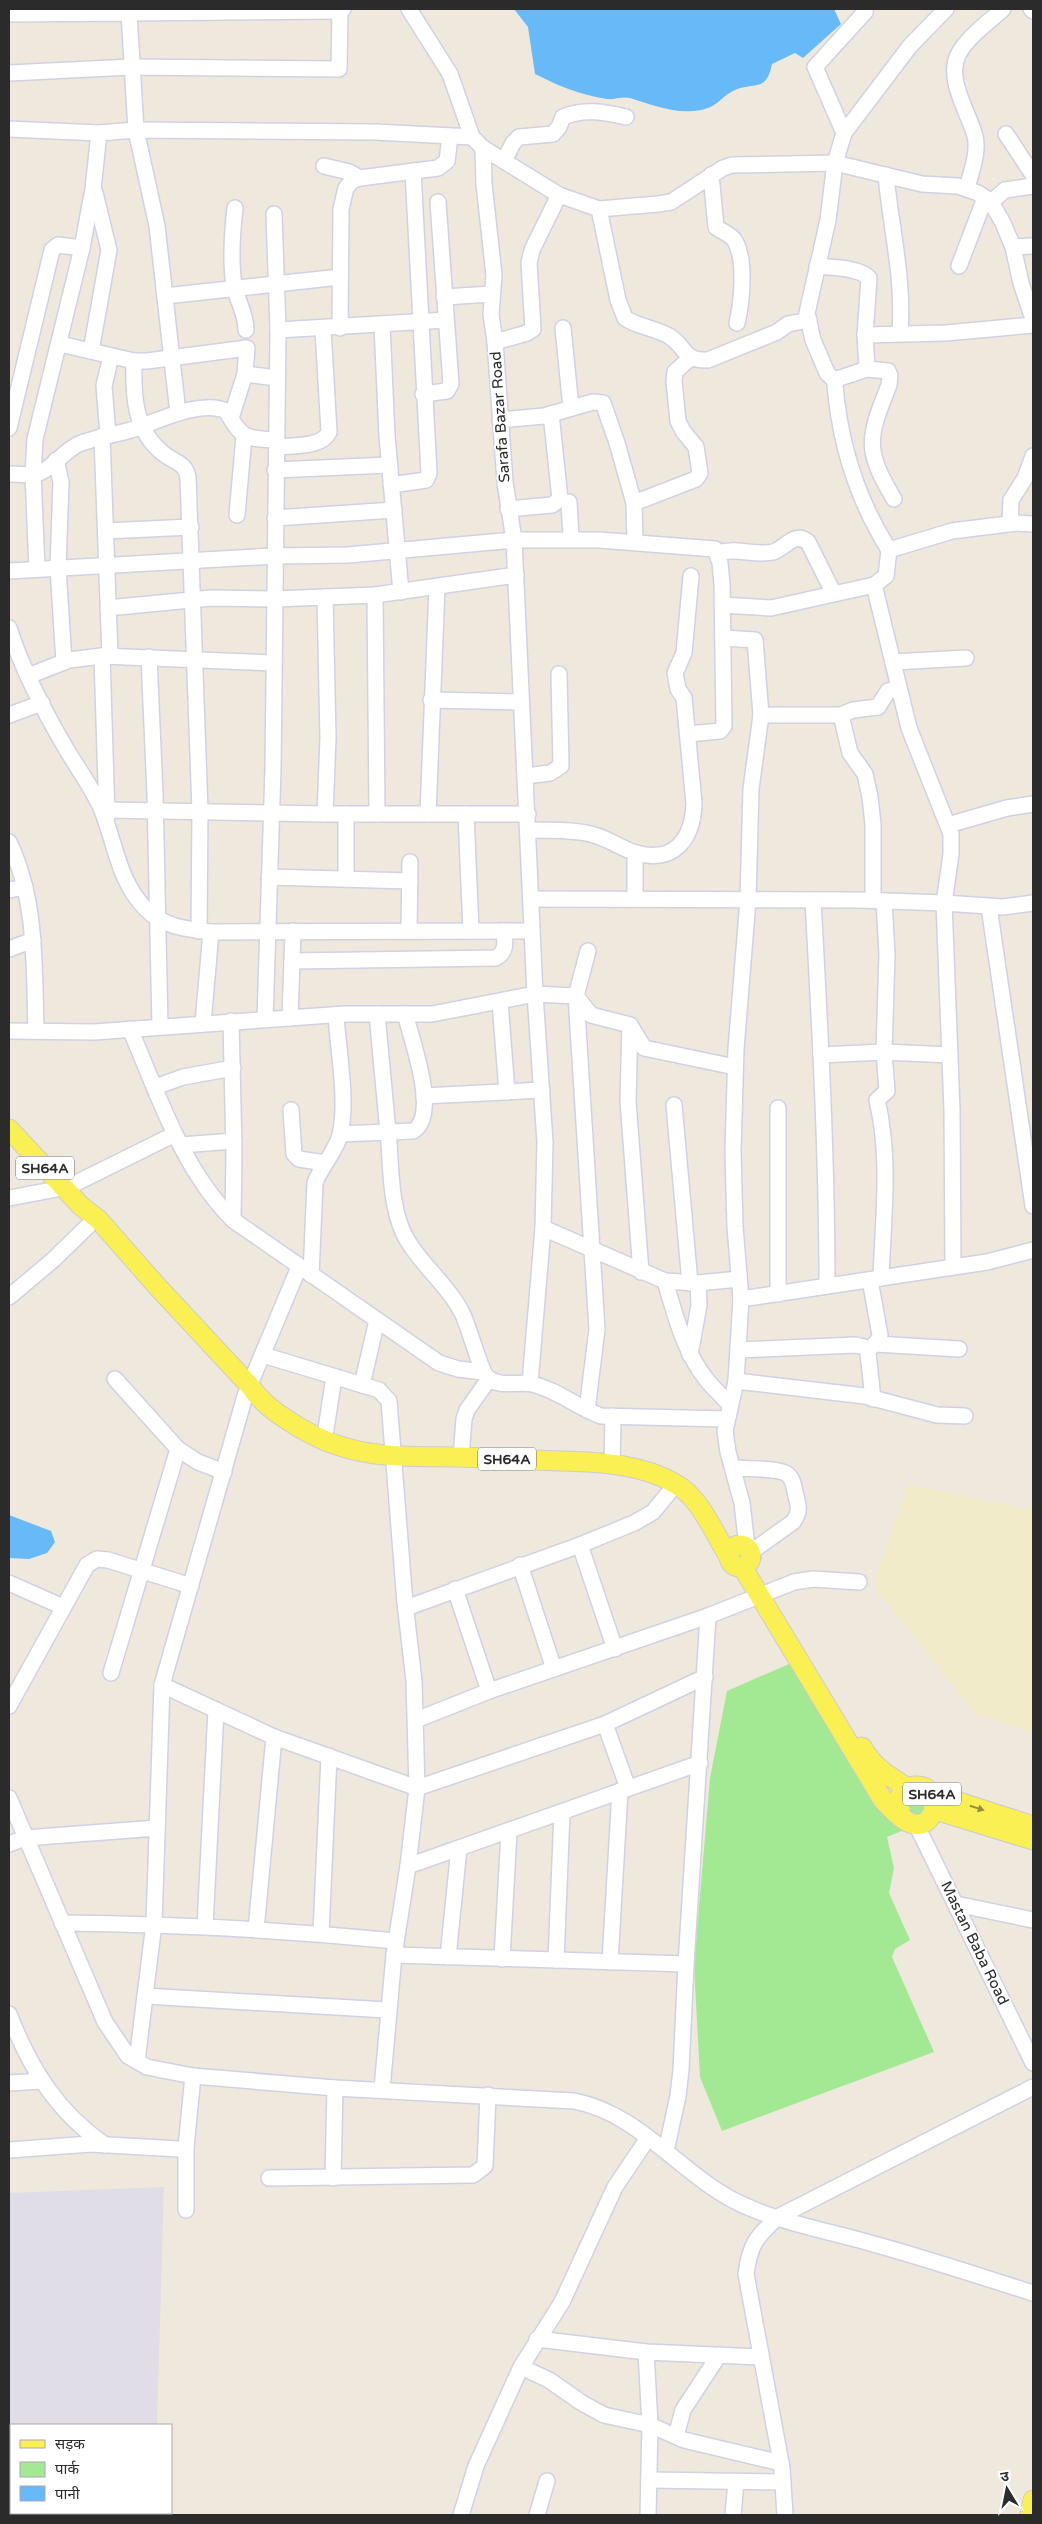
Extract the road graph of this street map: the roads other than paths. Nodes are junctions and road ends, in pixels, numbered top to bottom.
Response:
1 (409, 9) edge
2 (863, 9) edge
3 (946, 9) edge
4 (1003, 9) edge
5 (342, 10) edge
6 (101, 11) edge
7 (169, 11) edge
8 (129, 13) junction
9 (9, 14) edge
10 (131, 67) junction
11 (9, 72) edge
12 (626, 117) dead end
13 (9, 129) edge
14 (136, 130) junction
15 (99, 132) junction
16 (844, 133) junction
17 (1006, 134) dead end
18 (450, 137) junction
19 (478, 143) junction
20 (504, 161) junction
21 (836, 163) junction
22 (324, 166) dead end
23 (413, 171) junction
24 (711, 175) junction
25 (886, 175) junction
26 (1033, 175) edge
27 (360, 178) junction
28 (1033, 186) edge
29 (967, 188) junction
30 (94, 190) junction
31 (559, 195) junction
32 (988, 200) junction
33 (438, 202) dead end
34 (234, 208) dead end
35 (599, 210) junction
36 (274, 214) dead end
37 (1033, 246) edge
38 (1013, 247) junction
39 (82, 248) junction
40 (817, 266) junction
41 (959, 266) dead end
42 (340, 276) junction
43 (276, 282) junction
44 (234, 287) junction
45 (492, 294) junction
46 (165, 296) junction
47 (444, 297) junction
48 (1033, 319) edge
49 (446, 320) junction
50 (809, 320) junction
51 (419, 322) junction
52 (737, 323) dead end
53 (382, 325) junction
54 (1033, 325) edge
55 (323, 328) junction
56 (340, 328) junction
57 (563, 328) dead end
58 (246, 330) dead end
59 (278, 330) junction
60 (900, 333) junction
61 (865, 335) junction
62 (495, 342) junction
63 (60, 344) junction
64 (91, 351) junction
65 (111, 356) junction
66 (690, 358) junction
67 (172, 359) junction
68 (134, 361) junction
69 (867, 369) junction
70 (245, 374) junction
71 (277, 378) junction
72 (834, 380) junction
73 (423, 394) junction
74 (571, 408) junction
75 (178, 413) junction
76 (551, 414) junction
77 (231, 418) junction
78 (500, 420) junction
79 (142, 426) junction
80 (9, 428) edge
81 (105, 436) junction
82 (244, 436) junction
83 (277, 443) junction
84 (1033, 456) edge
85 (56, 460) junction
86 (389, 465) junction
87 (275, 470) junction
88 (9, 474) edge
89 (33, 474) junction
90 (391, 485) junction
91 (894, 499) dead end
92 (569, 502) dead end
93 (634, 503) junction
94 (508, 509) junction
95 (394, 510) junction
96 (236, 515) dead end
97 (275, 518) junction
98 (1010, 524) junction
99 (1033, 524) edge
100 (191, 527) junction
101 (106, 531) junction
102 (571, 538) junction
103 (514, 540) junction
104 (635, 542) junction
105 (397, 550) junction
106 (889, 550) junction
107 (718, 553) junction
108 (274, 556) junction
109 (192, 561) junction
110 (107, 566) junction
111 (58, 568) junction
112 (37, 569) junction
113 (9, 572) edge
114 (516, 575) junction
115 (692, 576) dead end
116 (874, 585) junction
117 (437, 588) junction
118 (401, 592) junction
119 (833, 592) junction
120 (376, 595) junction
121 (325, 597) junction
122 (192, 599) junction
123 (275, 599) junction
124 (722, 605) junction
125 (108, 608) junction
126 (9, 628) edge
127 (723, 638) junction
128 (106, 656) junction
129 (149, 657) junction
130 (966, 658) dead end
131 (196, 659) junction
132 (64, 662) junction
133 (894, 662) junction
134 (272, 663) junction
135 (559, 674) dead end
136 (28, 676) junction
137 (899, 688) junction
138 (431, 700) junction
139 (521, 702) junction
140 (42, 703) junction
141 (9, 715) edge
142 (761, 715) junction
143 (841, 715) junction
144 (688, 734) junction
145 (526, 776) junction
146 (1033, 804) edge
147 (155, 809) junction
148 (200, 811) junction
149 (272, 812) junction
150 (325, 814) junction
151 (346, 814) junction
152 (377, 814) junction
153 (428, 814) junction
154 (466, 814) junction
155 (528, 814) junction
156 (107, 816) junction
157 (948, 825) junction
158 (529, 830) junction
159 (9, 842) edge
160 (636, 853) junction
161 (410, 862) dead end
162 (269, 878) junction
163 (346, 879) junction
164 (410, 881) junction
165 (25, 887) junction
166 (9, 890) edge
167 (531, 899) junction
168 (635, 899) junction
169 (748, 900) junction
170 (813, 900) junction
171 (878, 900) junction
172 (944, 903) junction
173 (1033, 903) edge
174 (989, 907) junction
175 (156, 919) junction
176 (205, 931) junction
177 (267, 931) junction
178 (293, 931) junction
179 (409, 931) junction
180 (471, 931) junction
181 (504, 931) junction
182 (532, 931) junction
183 (33, 940) junction
184 (9, 949) edge
185 (588, 951) dead end
186 (292, 961) junction
187 (535, 994) junction
188 (576, 996) junction
189 (500, 1002) junction
190 (377, 1014) junction
191 (405, 1014) junction
192 (336, 1015) junction
193 (290, 1018) junction
194 (266, 1019) junction
195 (231, 1021) junction
196 (203, 1023) junction
197 (630, 1025) junction
198 (160, 1027) junction
199 (130, 1029) junction
200 (36, 1030) junction
201 (9, 1031) edge
202 (884, 1052) junction
203 (821, 1055) junction
204 (950, 1055) junction
205 (735, 1067) junction
206 (232, 1068) junction
207 (155, 1086) junction
208 (542, 1090) junction
209 (507, 1092) junction
210 (424, 1096) junction
211 (674, 1105) dead end
212 (778, 1108) dead end
213 (291, 1110) dead end
214 (9, 1130) edge
215 (388, 1132) junction
216 (340, 1134) junction
217 (178, 1140) junction
218 (234, 1141) junction
219 (325, 1163) junction
220 (63, 1187) junction
221 (9, 1198) edge
222 (81, 1206) junction
223 (1033, 1206) edge
224 (233, 1220) junction
225 (89, 1225) junction
226 (543, 1228) junction
227 (592, 1249) junction
228 (1033, 1250) edge
229 (953, 1267) junction
230 (305, 1271) junction
231 (641, 1272) junction
232 (739, 1279) junction
233 (876, 1279) junction
234 (665, 1281) junction
235 (694, 1283) junction
236 (827, 1286) junction
237 (778, 1294) junction
238 (9, 1297) edge
239 (741, 1299) junction
240 (377, 1320) junction
241 (873, 1346) junction
242 (959, 1349) dead end
243 (738, 1350) junction
244 (263, 1355) junction
245 (690, 1355) junction
246 (486, 1376) junction
247 (334, 1377) junction
248 (115, 1379) dead end
249 (736, 1381) junction
250 (530, 1383) junction
251 (362, 1385) junction
252 (251, 1394) junction
253 (873, 1399) junction
254 (587, 1410) junction
255 (728, 1412) junction
256 (613, 1416) junction
257 (965, 1416) dead end
258 (324, 1442) junction
259 (178, 1449) junction
260 (393, 1456) junction
261 (461, 1457) junction
262 (612, 1464) junction
263 (732, 1468) junction
264 (224, 1472) junction
265 (676, 1484) junction
266 (580, 1545) junction
267 (744, 1557) junction
268 (520, 1566) junction
269 (141, 1570) junction
270 (9, 1582) edge
271 (859, 1582) dead end
272 (191, 1586) junction
273 (455, 1590) junction
274 (766, 1595) junction
275 (63, 1607) junction
276 (406, 1608) junction
277 (708, 1616) junction
278 (615, 1649) junction
279 (554, 1669) junction
280 (111, 1673) dead end
281 (705, 1677) junction
282 (162, 1685) junction
283 (489, 1690) junction
284 (9, 1706) edge
285 (216, 1710) junction
286 (416, 1720) junction
287 (605, 1724) junction
288 (274, 1737) junction
289 (329, 1756) junction
290 (700, 1763) junction
291 (417, 1788) junction
292 (908, 1788) junction
293 (624, 1790) junction
294 (9, 1798) edge
295 (933, 1802) junction
296 (562, 1812) junction
297 (908, 1820) junction
298 (1033, 1826) edge
299 (157, 1828) junction
300 (509, 1830) junction
301 (25, 1838) junction
302 (1033, 1840) edge
303 (9, 1844) edge
304 (459, 1848) junction
305 (408, 1866) junction
306 (956, 1904) junction
307 (1033, 1920) edge
308 (62, 1923) junction
309 (154, 1924) junction
310 (204, 1926) junction
311 (256, 1930) junction
312 (320, 1934) junction
313 (395, 1948) junction
314 (448, 1957) junction
315 (502, 1958) junction
316 (556, 1960) junction
317 (610, 1962) junction
318 (686, 1964) junction
319 (145, 1996) junction
320 (388, 2010) junction
321 (9, 2014) edge
322 (137, 2061) junction
323 (1033, 2063) edge
324 (193, 2076) junction
325 (42, 2081) junction
326 (9, 2083) edge
327 (1033, 2087) edge
328 (335, 2088) junction
329 (382, 2088) junction
330 (488, 2095) junction
331 (648, 2138) junction
332 (105, 2145) junction
333 (186, 2147) junction
334 (9, 2150) edge
335 (666, 2151) junction
336 (269, 2178) dead end
337 (333, 2178) junction
338 (186, 2210) dead end
339 (778, 2218) junction
340 (1033, 2293) edge
341 (537, 2340) junction
342 (646, 2352) junction
343 (719, 2355) junction
344 (760, 2357) junction
345 (521, 2367) junction
346 (650, 2425) junction
347 (676, 2436) junction
348 (781, 2463) junction
349 (650, 2480) junction
350 (548, 2481) dead end
351 (736, 2482) junction
352 (783, 2482) junction
353 (1033, 2500) edge
354 (461, 2515) edge
355 (538, 2515) edge
356 (648, 2515) edge
357 (733, 2515) edge
358 (785, 2515) edge
359 (1030, 2515) edge

1 - 19 street, Sarafa Bazar Road
2 - 16 street
3 - 16 street
4 - 29 street
5 - 7 street
5 - 10 street
6 - 8 street
6 - 9 street
7 - 8 street
8 - 10 street
10 - 11 street
10 - 14 street
12 - 20 street
13 - 15 street
14 - 15 street
14 - 18 street
14 - 46 street
15 - 30 street
16 - 21 street
17 - 26 street
18 - 19 street
18 - 23 street
19 - 20 street
19 - 45 street, Sarafa Bazar Road
20 - 31 street
21 - 24 street
21 - 25 street
21 - 40 street
22 - 27 street
23 - 27 street
23 - 51 street
24 - 35 street
24 - 52 street
25 - 29 street
25 - 60 street
27 - 42 street
28 - 32 street
29 - 32 street
30 - 39 street
30 - 64 street
31 - 35 street
31 - 62 street
32 - 38 street
32 - 41 street
33 - 47 street
34 - 44 street
35 - 66 street
36 - 43 street
37 - 38 street
38 - 48 street
39 - 63 street
39 - 80 street
40 - 50 street
40 - 61 street
42 - 43 street
42 - 56 street
43 - 44 street
43 - 59 street
44 - 46 street
44 - 58 street
45 - 47 street
45 - 62 street, Sarafa Bazar Road
46 - 67 street
47 - 49 street
49 - 51 street
49 - 73 street
50 - 66 street
50 - 72 street
51 - 53 street
51 - 73 street
53 - 56 street
53 - 86 street
54 - 60 street
55 - 56 street
55 - 59 street
55 - 83 street
57 - 74 street
59 - 71 street
60 - 61 street
61 - 69 street
62 - 78 street, Sarafa Bazar Road
63 - 64 street
63 - 89 street
64 - 65 street
65 - 68 street
65 - 81 street
66 - 93 street
67 - 68 street
67 - 70 street
67 - 75 street
68 - 79 street
69 - 72 street
69 - 91 street
70 - 71 street
70 - 77 street
71 - 83 street
72 - 106 street
73 - 90 street
74 - 76 street
74 - 93 street
75 - 77 street
75 - 79 street
76 - 78 street
76 - 94 street
77 - 82 street
78 - 94 street, Sarafa Bazar Road
79 - 81 street
79 - 100 street
81 - 85 street
81 - 101 street
82 - 83 street
82 - 96 street
83 - 87 street
84 - 98 street
85 - 89 street
85 - 111 street
86 - 87 street
86 - 90 street
87 - 97 street
88 - 89 street
89 - 112 street
90 - 95 street
92 - 102 street
93 - 104 street
94 - 103 street, Sarafa Bazar Road
95 - 97 street
95 - 105 street
97 - 108 street
98 - 99 street
98 - 106 street
100 - 101 street
100 - 109 street
101 - 110 street
102 - 103 street
102 - 104 street
103 - 105 street
103 - 114 street, Sarafa Bazar Road
104 - 107 street
105 - 108 street
105 - 118 street
106 - 116 street
107 - 119 street
107 - 124 street
108 - 109 street
108 - 123 street
109 - 110 street
109 - 122 street
110 - 111 street
110 - 125 street
111 - 112 street
111 - 132 street
112 - 113 street
114 - 117 street
114 - 139 street, Sarafa Bazar Road
115 - 144 street
116 - 119 street
116 - 133 street
117 - 118 street
117 - 138 street
118 - 120 street
119 - 124 street
120 - 121 street
120 - 152 street
121 - 123 street
121 - 150 street
122 - 123 street
122 - 125 street
122 - 131 street
123 - 134 street
124 - 127 street
125 - 128 street
126 - 136 street
127 - 142 street
127 - 144 street
128 - 129 street
128 - 132 street
128 - 156 street
129 - 131 street
129 - 147 street
130 - 133 street
131 - 134 street
131 - 148 street
132 - 136 street
133 - 137 street
134 - 149 street
135 - 145 street
136 - 140 street
137 - 143 street
137 - 157 street
138 - 139 street
138 - 153 street
139 - 145 street, Sarafa Bazar Road
140 - 141 street
140 - 156 street
142 - 143 street
142 - 169 street
143 - 171 street
144 - 160 street
145 - 155 street, Sarafa Bazar Road
146 - 157 street
147 - 148 street
147 - 156 street
147 - 175 street
148 - 149 street
148 - 176 street
149 - 150 street
149 - 162 street
150 - 151 street
151 - 152 street
151 - 163 street
152 - 153 street
153 - 154 street
154 - 155 street
154 - 180 street
155 - 158 street, Sarafa Bazar Road
156 - 175 street
157 - 172 street
158 - 160 street
158 - 167 street, Sarafa Bazar Road
159 - 165 street
160 - 168 street
161 - 164 street
162 - 163 street
162 - 177 street
163 - 164 street
164 - 179 street
165 - 166 street
165 - 183 street
167 - 168 street
167 - 182 street, Sarafa Bazar Road
168 - 169 street
169 - 170 street
169 - 205 street
170 - 171 street
170 - 203 street
171 - 172 street
171 - 202 street
172 - 174 street
172 - 204 street
173 - 174 street
174 - 223 street
175 - 176 street
175 - 198 street
176 - 177 street
176 - 196 street
177 - 178 street
177 - 194 street
178 - 179 street
178 - 186 street
179 - 180 street
180 - 181 street
181 - 182 street
181 - 186 street
182 - 187 street, Sarafa Bazar Road
183 - 184 street
183 - 200 street
185 - 188 street
186 - 193 street
187 - 188 street
187 - 189 street
187 - 208 street, Sarafa Bazar Road
188 - 197 street
188 - 227 street
189 - 191 street
189 - 209 street
190 - 191 street
190 - 192 street
190 - 215 street
191 - 210 street
192 - 193 street
192 - 216 street
193 - 194 street
194 - 195 street
195 - 196 street
195 - 206 street
196 - 198 street
197 - 205 street
197 - 231 street
198 - 199 street
199 - 200 street
199 - 207 street
200 - 201 street
202 - 203 street
202 - 204 street
202 - 233 street
203 - 236 street
204 - 229 street
205 - 232 street
206 - 207 street
206 - 218 street
207 - 217 street
208 - 209 street
208 - 226 street, Sarafa Bazar Road
209 - 210 street
210 - 215 street
211 - 235 street
212 - 237 street
213 - 219 street
214 - 220 main road, SH64A
215 - 216 street
215 - 246 street
216 - 219 street
217 - 218 street
217 - 220 street
217 - 224 street
218 - 224 street
219 - 230 street
220 - 221 street
220 - 222 main road, SH64A
222 - 225 main road, SH64A
222 - 252 main road, SH64A
224 - 230 street
225 - 238 street
225 - 252 main road, SH64A
226 - 227 street
226 - 250 street, Sarafa Bazar Road
227 - 231 street
227 - 254 street
228 - 229 street
229 - 233 street
230 - 240 street
230 - 244 street
231 - 234 street
232 - 235 street
232 - 239 street
233 - 236 street
233 - 241 street
234 - 235 street
234 - 245 street
235 - 245 street
236 - 237 street
237 - 239 street
239 - 243 street
240 - 246 street
240 - 251 street
241 - 242 street
241 - 243 street
241 - 253 street
243 - 249 street
244 - 247 street
244 - 252 street
245 - 255 street
246 - 250 street
246 - 261 street
247 - 251 street
247 - 258 street
248 - 259 street
249 - 253 street
249 - 255 street
250 - 254 street
251 - 260 street
252 - 258 main road, SH64A
252 - 264 street
253 - 257 street
254 - 256 street
255 - 256 street
255 - 263 street
256 - 262 street
258 - 260 main road, SH64A
259 - 264 street
259 - 269 street
260 - 261 main road, SH64A
260 - 276 street
261 - 262 main road, SH64A
262 - 265 main road, SH64A
263 - 267 street
263 - 267 street
264 - 272 street
265 - 266 street
265 - 267 main road, SH64A
266 - 268 street
266 - 278 street
267 - 274 main road, SH64A
268 - 273 street
268 - 279 street
269 - 272 street
269 - 275 street
269 - 280 street
270 - 275 street
271 - 274 street
272 - 282 street
273 - 276 street
273 - 283 street
274 - 277 street
274 - 292 main road, SH64A
274 - 297 main road, SH64A
275 - 284 street
276 - 286 street
277 - 278 street
277 - 281 street
278 - 279 street
279 - 283 street
281 - 287 street
281 - 290 street
282 - 285 street
282 - 299 street
283 - 286 street
285 - 288 street
285 - 310 street
286 - 291 street
287 - 291 street
287 - 293 street
288 - 289 street
288 - 311 street
289 - 291 street
289 - 312 street
290 - 293 street
290 - 318 street
291 - 305 street
292 - 295 main road, SH64A
292 - 297 main road, SH64A
293 - 296 street
293 - 317 street
294 - 301 street
295 - 297 main road, SH64A
295 -> 298 main road, SH64A
295 - 302 main road, SH64A
296 - 300 street
296 - 316 street
297 - 306 street, Mastan Baba Road
299 - 301 street
299 - 309 street
300 - 304 street
300 - 315 street
301 - 303 street
301 - 308 street
304 - 305 street
304 - 314 street
305 - 313 street
306 - 307 street
306 - 323 street, Mastan Baba Road
308 - 309 street
308 - 322 street
309 - 310 street
309 - 319 street
310 - 311 street
311 - 312 street
312 - 313 street
313 - 314 street
313 - 320 street
314 - 315 street
315 - 316 street
316 - 317 street
317 - 318 street
318 - 335 street
319 - 320 street
319 - 322 street
320 - 329 street
321 - 325 street
322 - 324 street
324 - 328 street
324 - 333 street
325 - 326 street
325 - 332 street
327 - 339 street
328 - 329 street
328 - 337 street
329 - 330 street
330 - 331 street
330 - 337 street
331 - 335 street
331 - 341 street
332 - 333 street
332 - 334 street
333 - 338 street
335 - 339 street
336 - 337 street
339 - 340 street
339 - 344 street
341 - 342 street
341 - 345 street
342 - 343 street
342 - 346 street
343 - 344 street
343 - 347 street
344 - 348 street
345 - 346 street
345 - 354 street
346 - 347 street
346 - 349 street
347 - 348 street
348 - 352 street
349 - 351 street
349 - 356 street
350 - 355 street
351 - 352 street
351 - 357 street
352 - 358 street
353 - 359 main road

